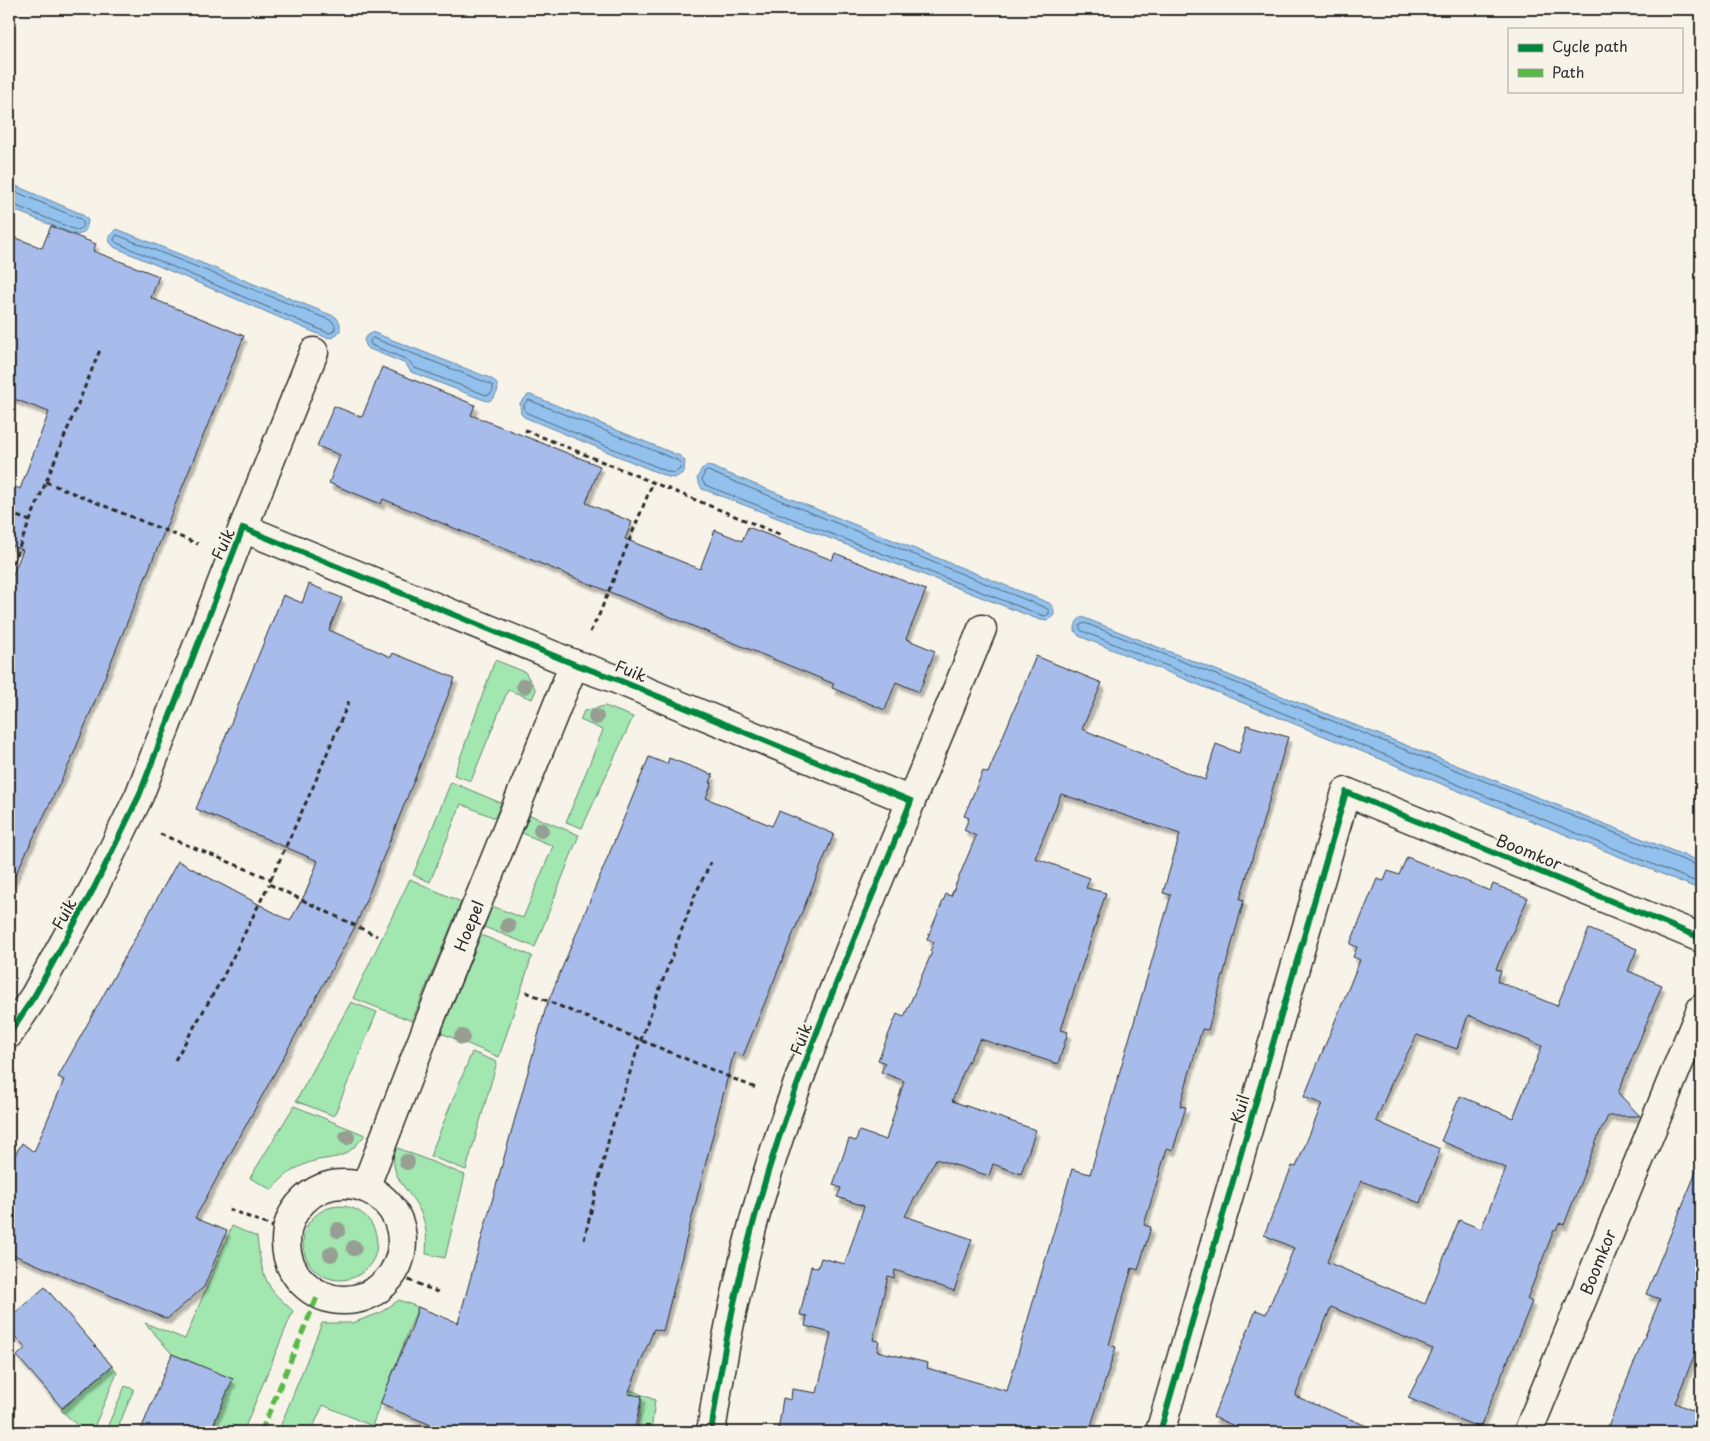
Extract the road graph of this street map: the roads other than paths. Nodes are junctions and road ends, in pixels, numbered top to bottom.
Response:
1 (314, 352) dead end
2 (243, 528) junction
3 (982, 629) dead end
4 (574, 664) junction
5 (1346, 792) joint
6 (911, 801) junction
7 (1701, 938) edge
8 (1701, 1009) edge
9 (9, 1034) edge
10 (365, 1188) junction
11 (711, 1432) edge
12 (1160, 1432) edge
13 (1528, 1432) edge

1 - 2 street, Fuik
2 - 4 street, Fuik
2 - 9 street, Fuik
3 - 6 street, Fuik
4 - 6 street, Fuik
4 - 10 street, Hoepel
5 - 7 street, Boomkor
5 - 12 street, Kuil
6 - 11 street, Fuik
8 - 13 street, Boomkor
10 - 10 street

